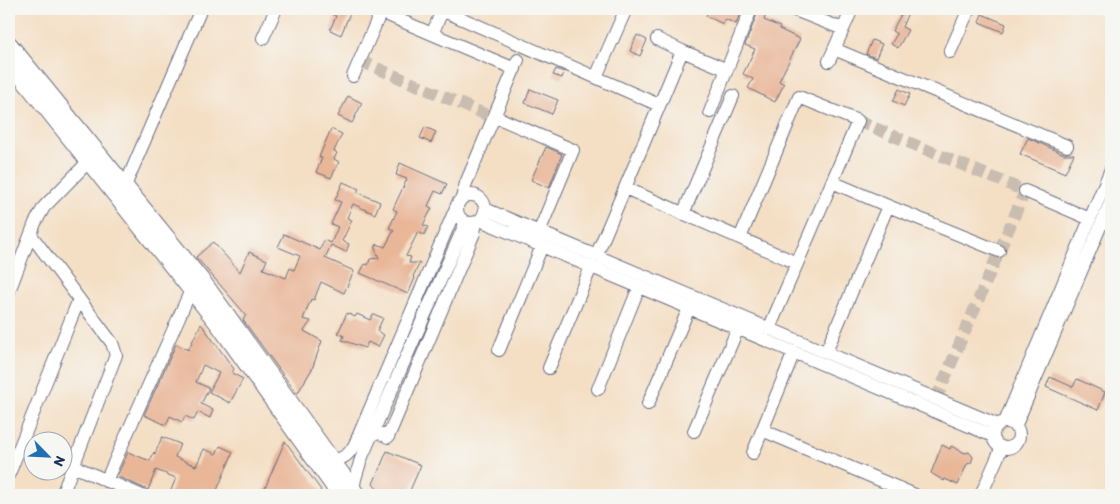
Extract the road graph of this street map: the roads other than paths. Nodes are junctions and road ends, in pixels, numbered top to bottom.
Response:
1 (202, 9) edge
2 (276, 9) edge
3 (442, 9) edge
4 (626, 9) edge
5 (751, 9) edge
6 (792, 9) edge
7 (852, 9) edge
8 (969, 9) edge
9 (381, 11) edge
10 (843, 29) junction
11 (432, 34) junction
12 (263, 38) dead end
13 (657, 39) dead end
14 (9, 44) edge
15 (834, 49) junction
16 (682, 51) junction
17 (950, 52) dead end
18 (829, 61) dead end
19 (9, 62) edge
20 (723, 68) dead end
21 (353, 76) dead end
22 (596, 77) junction
23 (733, 96) dead end
24 (46, 99) junction
25 (659, 105) junction
26 (710, 112) dead end
27 (494, 116) junction
28 (1067, 146) dead end
29 (88, 162) junction
30 (1111, 170) edge
31 (832, 182) junction
32 (125, 186) junction
33 (624, 188) junction
34 (1025, 191) dead end
35 (460, 201) junction
36 (1111, 201) edge
37 (888, 206) junction
38 (683, 214) junction
39 (477, 218) junction
40 (1095, 221) junction
41 (539, 232) junction
42 (30, 235) junction
43 (740, 238) junction
44 (542, 246) junction
45 (1000, 251) dead end
46 (594, 261) junction
47 (797, 263) junction
48 (639, 287) junction
49 (191, 290) junction
50 (9, 291) edge
51 (79, 299) junction
52 (689, 308) junction
53 (738, 328) junction
54 (769, 328) junction
55 (499, 350) dead end
56 (794, 352) junction
57 (826, 352) junction
58 (549, 368) dead end
59 (598, 389) dead end
60 (648, 404) dead end
61 (299, 426) junction
62 (1003, 428) junction
63 (762, 430) junction
64 (694, 431) dead end
65 (1002, 447) junction
66 (753, 453) dead end
67 (332, 461) junction
68 (73, 466) junction
69 (9, 474) edge
70 (106, 481) junction
71 (350, 494) edge
72 (62, 495) edge
73 (140, 495) edge
74 (916, 495) edge
75 (981, 495) edge

1 - 32 street
2 - 12 street
3 - 11 street
3 - 22 street
4 - 22 street
5 - 26 street
6 - 10 street
7 - 10 street
8 - 17 street
9 - 11 street
9 - 21 street
10 - 15 street
11 - 27 street
13 - 16 street
14 - 24 main road
15 - 18 street
15 - 28 street
16 - 20 street
16 - 25 street
19 - 24 main road
22 - 25 street
23 - 38 street
24 - 29 main road
24 - 32 main road
25 - 33 street
27 - 35 street
27 - 41 street
29 - 42 street
29 - 49 main road
30 - 40 street
31 - 37 street
31 - 43 street
31 - 47 street
32 - 61 main road
33 - 38 street
33 - 46 street
34 - 40 street
35 - 39 street
35 - 39 street
35 - 67 street
36 - 40 street
37 - 45 street
37 - 57 street
38 - 43 street
39 - 41 street
39 - 44 street
39 - 71 street
40 - 62 street
41 - 46 street
42 - 50 street
42 - 51 street
43 - 47 street
44 - 46 street
44 - 55 street
46 - 48 street
46 - 54 street
46 - 58 street
47 - 54 street
48 - 52 street
48 - 59 street
49 - 61 main road
49 - 70 street
51 - 68 street
51 - 69 street
52 - 53 street
52 - 60 street
53 - 56 street
53 - 64 street
54 - 57 street
56 - 62 street
56 - 63 street
57 - 62 street
61 - 67 main road
61 - 71 main road
62 - 65 street
62 - 65 street
63 - 66 street
63 - 74 street
65 - 75 street
67 - 71 main road
68 - 70 street
68 - 72 street
70 - 73 street

